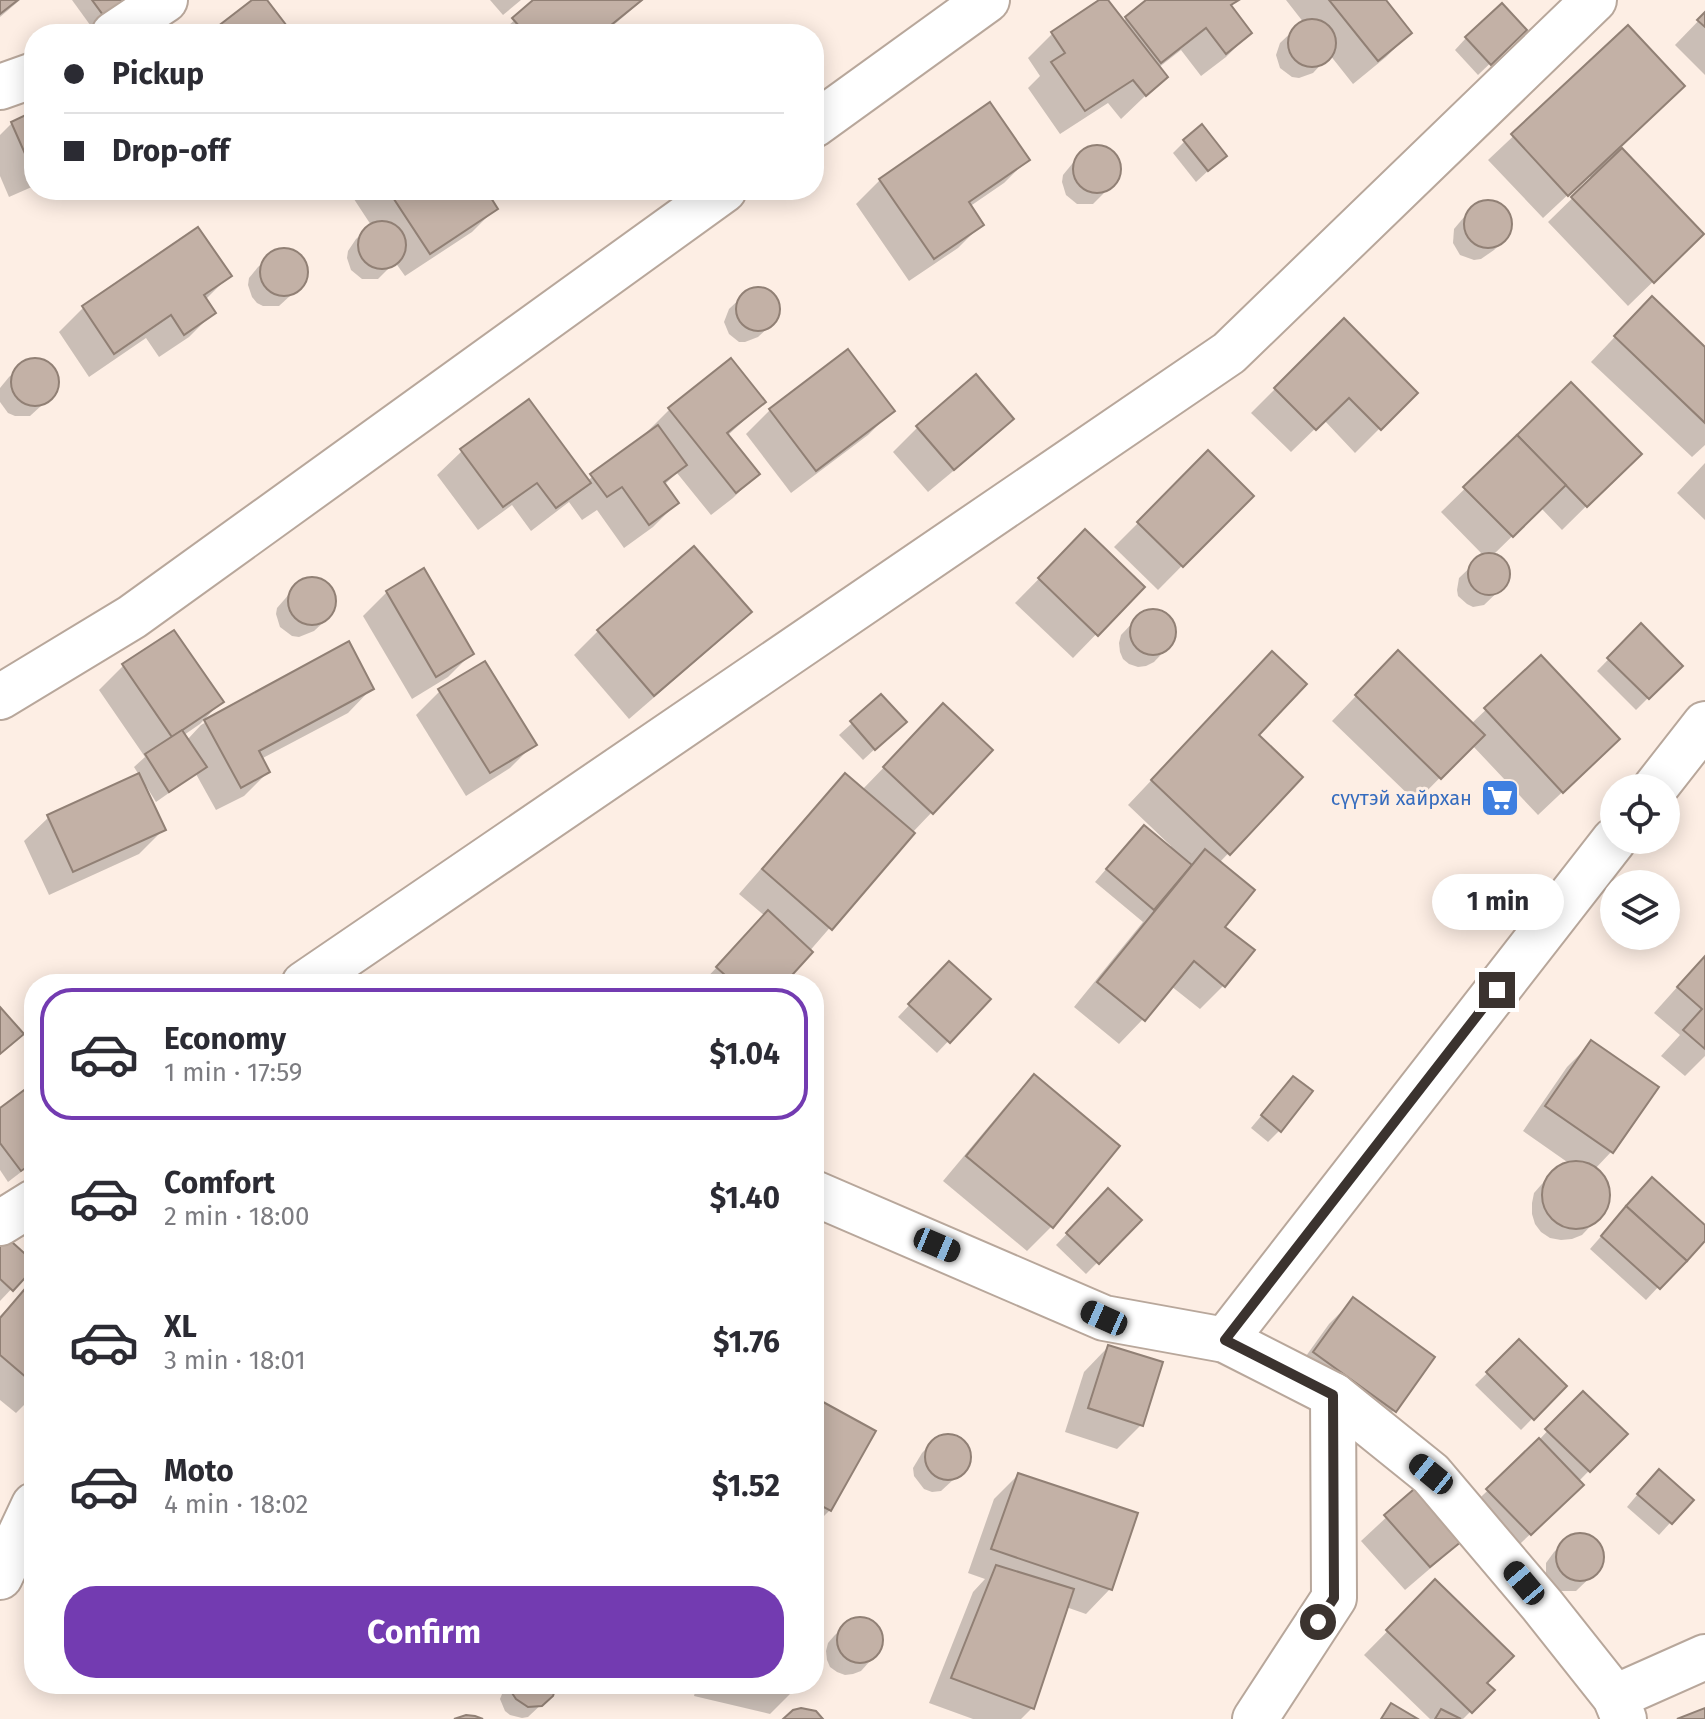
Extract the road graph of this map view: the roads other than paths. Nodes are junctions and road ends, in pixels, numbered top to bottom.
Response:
1 (165, 0) edge
2 (987, 0) edge
3 (1594, 0) edge
4 (129, 24) edge
5 (24, 79) edge
6 (0, 87) edge
7 (824, 118) edge
8 (710, 200) edge
9 (0, 697) edge
10 (1705, 724) edge
11 (1666, 774) edge
12 (1603, 854) edge
13 (319, 974) edge
14 (824, 1197) edge
15 (24, 1208) edge
16 (0, 1223) edge
17 (1225, 1340) junction
18 (1333, 1395) junction
19 (24, 1526) edge
20 (0, 1577) edge
21 (1705, 1657) edge
22 (1619, 1708) edge
23 (1255, 1719) edge

1 - 4 street
2 - 7 street
3 - 13 street
5 - 6 street
8 - 9 street
10 - 11 street
12 - 17 street
14 - 17 street
15 - 16 street
17 - 18 street
18 - 22 street
18 - 23 street
19 - 20 street
21 - 22 street

